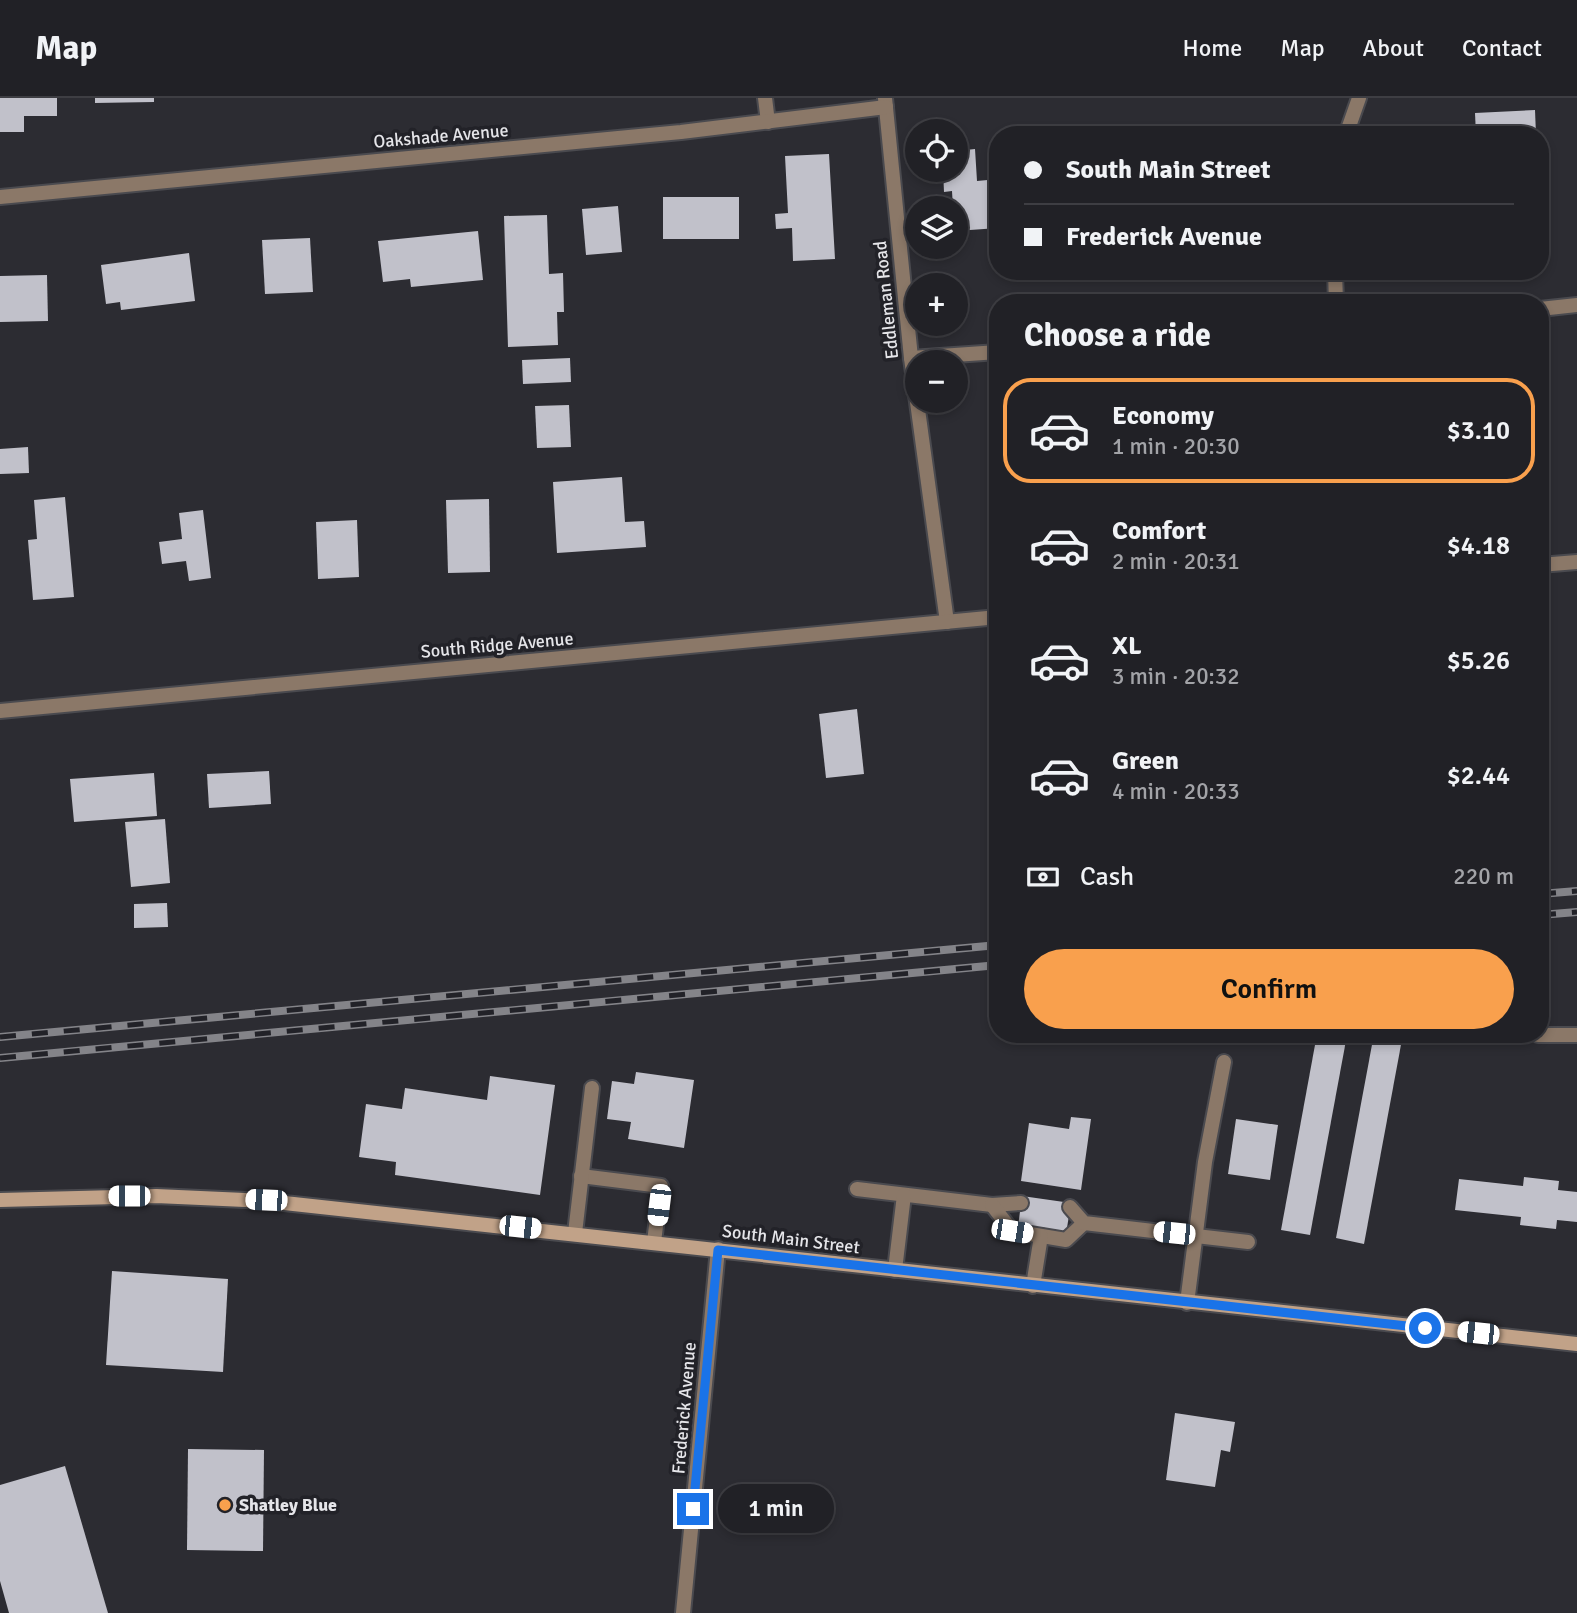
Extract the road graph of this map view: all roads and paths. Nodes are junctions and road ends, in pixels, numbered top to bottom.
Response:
1 (765, 98) edge
2 (1359, 98) edge
3 (886, 103) edge
4 (768, 122) junction
5 (1349, 126) edge
6 (0, 197) edge
7 (1577, 305) edge
8 (1549, 308) edge
9 (910, 350) edge
10 (989, 353) edge
11 (968, 354) edge
12 (918, 413) edge
13 (1577, 562) edge
14 (1549, 564) edge
15 (989, 618) edge
16 (947, 622) junction
17 (0, 711) edge
18 (1549, 1035) edge
19 (1577, 1035) edge
20 (1224, 1062) dead end
21 (592, 1088) dead end
22 (581, 1176) junction
23 (857, 1189) dead end
24 (904, 1195) junction
25 (0, 1200) edge
26 (1021, 1203) dead end
27 (992, 1205) junction
28 (1070, 1208) dead end
29 (1084, 1223) junction
30 (575, 1233) junction
31 (1196, 1235) junction
32 (1041, 1236) junction
33 (654, 1242) junction
34 (1248, 1242) dead end
35 (718, 1250) junction
36 (895, 1270) junction
37 (1033, 1286) junction
38 (1187, 1303) junction
39 (1577, 1344) edge
40 (683, 1613) edge

1 - 4 street
2 - 5 street
3 - 4 street, Oakshade Avenue
3 - 9 street, Eddleman Road
4 - 6 street, Oakshade Avenue
7 - 8 street
10 - 11 street
12 - 16 street, Eddleman Road
13 - 14 street
15 - 16 street, South Ridge Avenue
16 - 17 street, South Ridge Avenue
18 - 19 street
20 - 31 street
21 - 22 street
22 - 30 street
22 - 33 street
23 - 24 street
24 - 27 street
24 - 36 street
25 - 30 main road, South Main Street
26 - 27 street
27 - 32 street
28 - 29 street
29 - 31 street
29 - 32 street
30 - 33 main road, South Main Street
31 - 34 street
31 - 38 street
32 - 37 street
33 - 35 main road, South Main Street
35 - 36 main road, South Main Street
35 - 40 street, Frederick Avenue
36 - 37 main road, South Main Street
37 - 38 main road, South Main Street
38 - 39 main road, South Main Street

